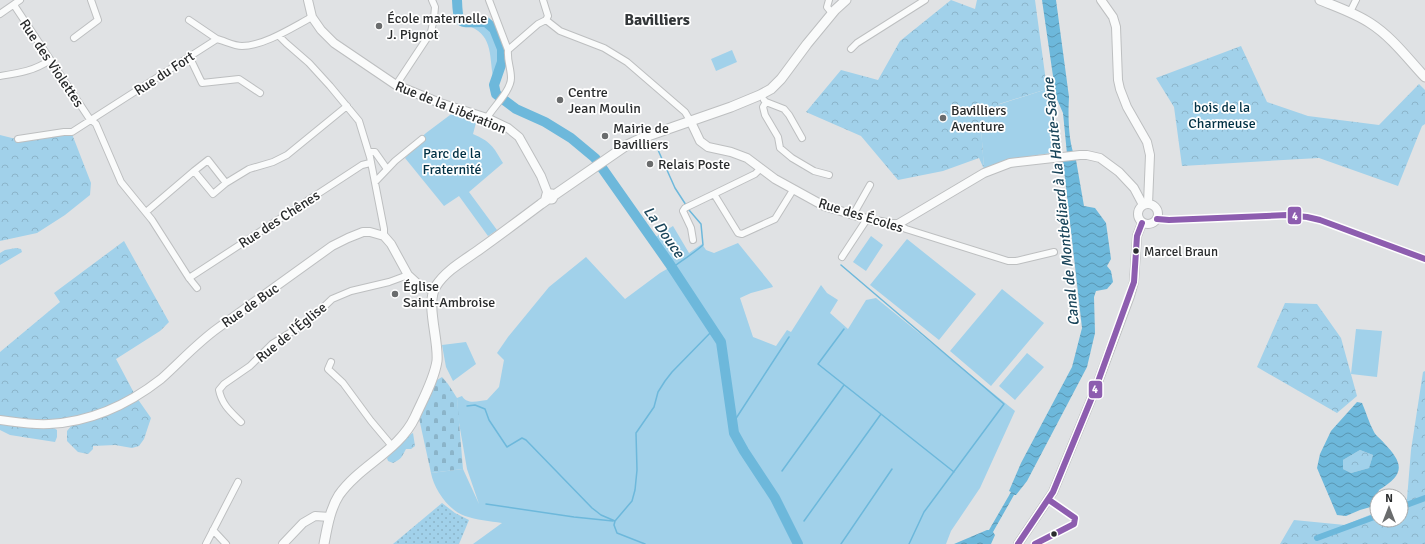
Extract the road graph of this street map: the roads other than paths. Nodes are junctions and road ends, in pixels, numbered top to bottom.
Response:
1 (20, 0) edge
2 (91, 0) edge
3 (308, 0) edge
4 (432, 0) edge
5 (489, 0) edge
6 (829, 0) edge
7 (846, 0) edge
8 (925, 0) edge
9 (1100, 0) edge
10 (1320, 0) edge
11 (1356, 0) edge
12 (542, 1) edge
13 (14, 5) junction
14 (1350, 12) junction
15 (832, 13) junction
16 (0, 14) edge
17 (312, 17) junction
18 (190, 20) dead end
19 (546, 20) junction
20 (279, 36) junction
21 (74, 38) dead end
22 (217, 39) junction
23 (852, 49) dead end
24 (508, 50) junction
25 (190, 56) junction
26 (50, 60) junction
27 (0, 76) edge
28 (1425, 77) edge
29 (396, 85) junction
30 (260, 93) dead end
31 (763, 98) junction
32 (347, 106) junction
33 (487, 118) junction
34 (92, 120) junction
35 (691, 122) junction
36 (802, 138) dead end
37 (18, 139) dead end
38 (422, 139) dead end
39 (369, 152) junction
40 (370, 163) junction
41 (761, 168) junction
42 (387, 169) junction
43 (194, 171) junction
44 (829, 175) dead end
45 (375, 182) junction
46 (226, 183) junction
47 (870, 185) dead end
48 (793, 190) junction
49 (714, 194) junction
50 (550, 196) junction
51 (1145, 205) junction
52 (146, 212) junction
53 (854, 215) junction
54 (867, 219) junction
55 (1157, 219) junction
56 (901, 222) junction
57 (1142, 223) junction
58 (384, 236) junction
59 (693, 240) dead end
60 (1054, 252) dead end
61 (842, 257) dead end
62 (1423, 258) edge
63 (408, 275) junction
64 (189, 278) junction
65 (197, 288) dead end
66 (434, 290) junction
67 (331, 362) dead end
68 (0, 420) edge
69 (241, 422) dead end
70 (392, 446) junction
71 (238, 482) dead end
72 (330, 517) junction
73 (213, 530) junction
74 (206, 544) edge
75 (226, 544) edge
76 (282, 544) edge
77 (324, 544) edge
78 (1018, 544) edge

1 - 13 street
2 - 21 street
3 - 17 street, Rue de la Libération
4 - 29 street
5 - 24 street
6 - 15 street
7 - 15 main road
8 - 23 street
9 - 51 street
10 - 14 main road
11 - 14 street
12 - 19 street
13 - 16 street
13 - 26 street, Rue des Violettes
14 - 28 main road
15 - 31 main road
17 - 20 street
17 - 29 street, Rue de la Libération
18 - 22 street
19 - 24 street
19 - 35 street
20 - 22 street
20 - 32 street
22 - 25 street, Rue du Fort
24 - 33 street
25 - 30 street
25 - 34 street, Rue du Fort
26 - 27 street
26 - 34 street, Rue des Violettes
29 - 33 street, Rue de la Libération
31 - 35 main road
31 - 36 street
31 - 44 street
32 - 39 street
32 - 46 street
33 - 50 street, Rue de la Libération
34 - 37 street, Rue du Fort
34 - 52 street, Rue des Violettes
35 - 41 street, Rue des Écoles
35 - 50 main road
38 - 42 street
39 - 40 street
39 - 42 street
40 - 45 street
40 - 64 street, Rue des Chênes
41 - 48 street, Rue des Écoles
41 - 49 street
42 - 45 street
43 - 46 street
43 - 46 street
43 - 52 street
45 - 58 street
47 - 53 street
48 - 49 street
48 - 53 street, Rue des Écoles
49 - 59 street
50 - 66 main road
51 - 55 street
51 - 56 street
51 - 57 street
52 - 64 street, Rue des Violettes
53 - 54 street, Rue des Écoles
54 - 56 street, Rue des Écoles
54 - 61 street
55 - 57 street
55 - 62 street
56 - 60 street, Rue des Écoles
57 - 78 street
58 - 63 street
58 - 68 street, Rue de Buc
63 - 66 street
63 - 69 street, Rue de l'Église
64 - 65 street, Rue des Violettes
66 - 70 main road
67 - 70 street
70 - 72 main road
71 - 73 street
72 - 76 street
72 - 77 main road
73 - 74 street
73 - 75 street

